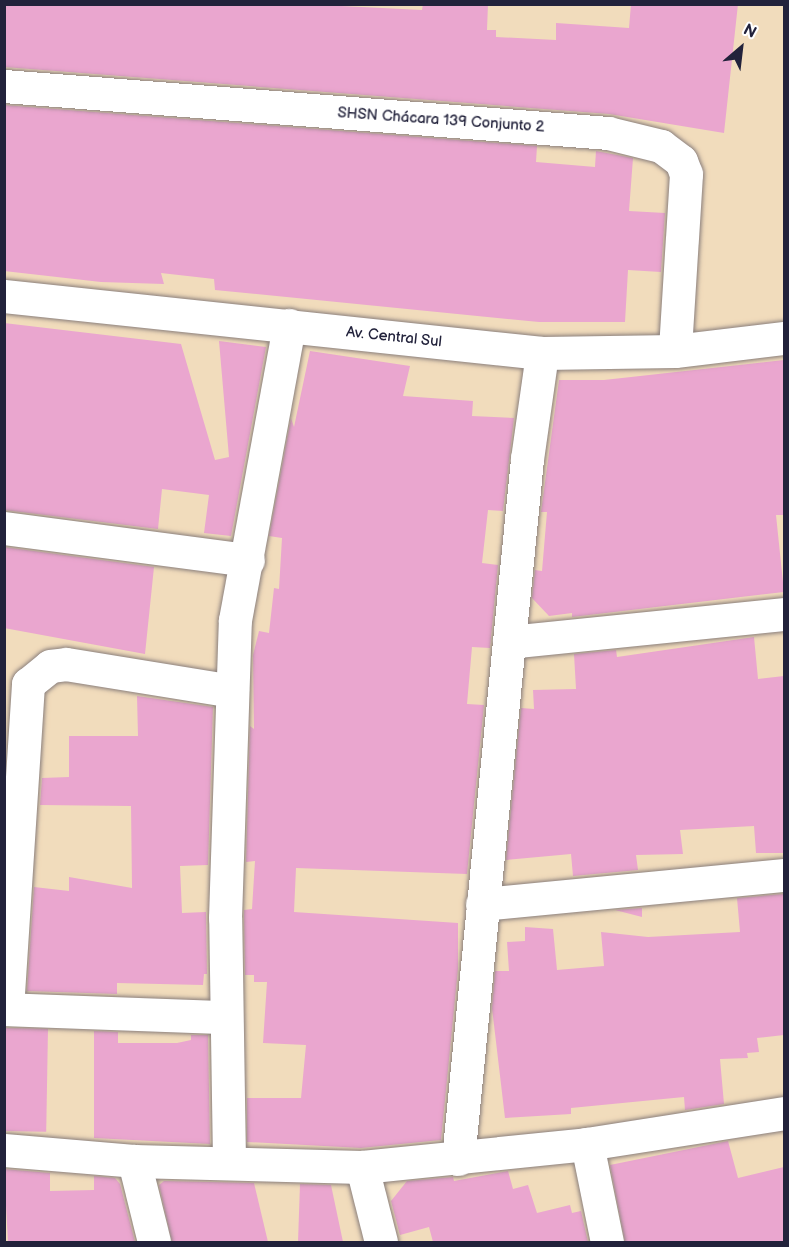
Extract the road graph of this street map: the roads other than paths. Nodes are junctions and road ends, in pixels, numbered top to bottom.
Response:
1 (4, 86) edge
2 (4, 296) edge
3 (290, 325) junction
4 (784, 338) edge
5 (675, 351) junction
6 (542, 353) junction
7 (4, 528) edge
8 (248, 560) junction
9 (784, 614) edge
10 (509, 642) junction
11 (232, 691) junction
12 (784, 875) edge
13 (482, 904) junction
14 (6, 1009) edge
15 (224, 1017) junction
16 (784, 1113) edge
17 (587, 1144) junction
18 (4, 1150) edge
19 (458, 1159) junction
20 (134, 1161) junction
21 (229, 1161) junction
22 (362, 1167) junction
23 (154, 1242) edge
24 (381, 1242) edge
25 (607, 1242) edge

1 - 5 street, SHSN Chácara 139 Conjunto 2
2 - 3 street, Av. Central Sul
3 - 6 street, Av. Central Sul
3 - 8 street
4 - 5 street, Av. Central Sul
5 - 6 street, Av. Central Sul
6 - 10 street
7 - 8 street
8 - 11 street
9 - 10 street
10 - 13 street
11 - 14 street
11 - 15 street
12 - 13 street
13 - 19 street
14 - 15 street
15 - 21 street
16 - 17 street
17 - 19 street
17 - 25 street
18 - 20 street
19 - 22 street
20 - 21 street
20 - 23 street
21 - 22 street
22 - 24 street

